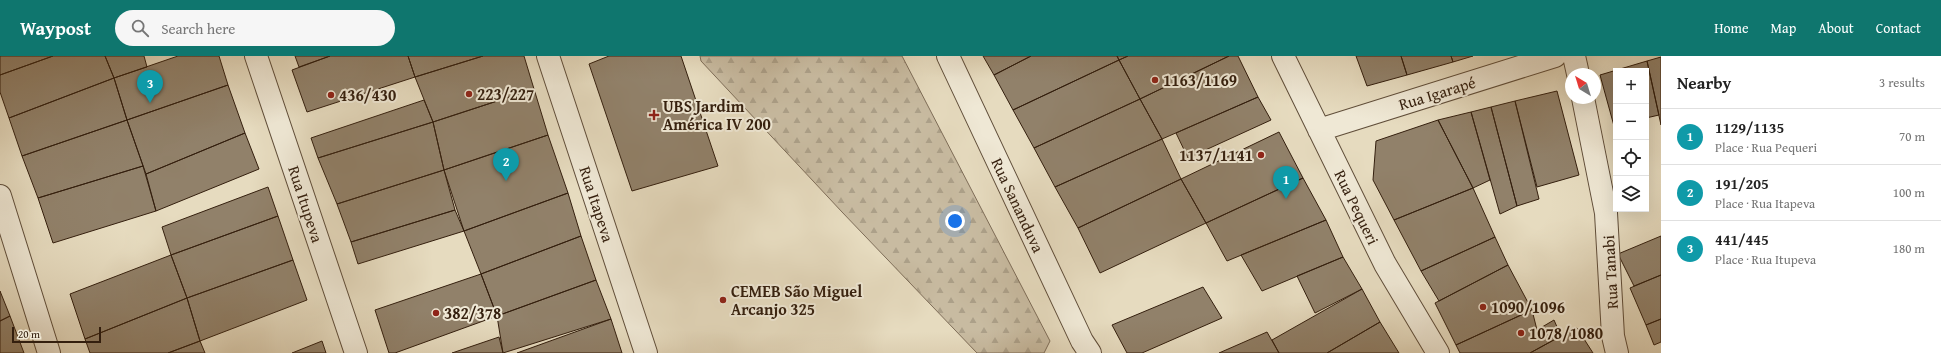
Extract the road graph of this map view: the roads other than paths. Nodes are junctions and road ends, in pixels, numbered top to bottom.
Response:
1 (256, 56) edge
2 (548, 56) edge
3 (948, 56) edge
4 (1283, 56) edge
5 (1556, 56) edge
6 (1574, 56) edge
7 (1577, 68) edge
8 (1584, 104) edge
9 (1319, 130) junction
10 (0, 196) edge
11 (1084, 349) edge
12 (49, 353) edge
13 (356, 353) edge
14 (646, 353) edge
15 (1438, 353) edge
16 (1617, 353) edge

1 - 13 street, Rua Itupeva
2 - 14 street, Rua Itapeva
3 - 11 street, Rua Sananduva
4 - 9 street, Rua Pequeri
5 - 9 street, Rua Igarapé
6 - 7 street
8 - 16 street, Rua Tanabi
9 - 15 street, Rua Pequeri
10 - 12 street

